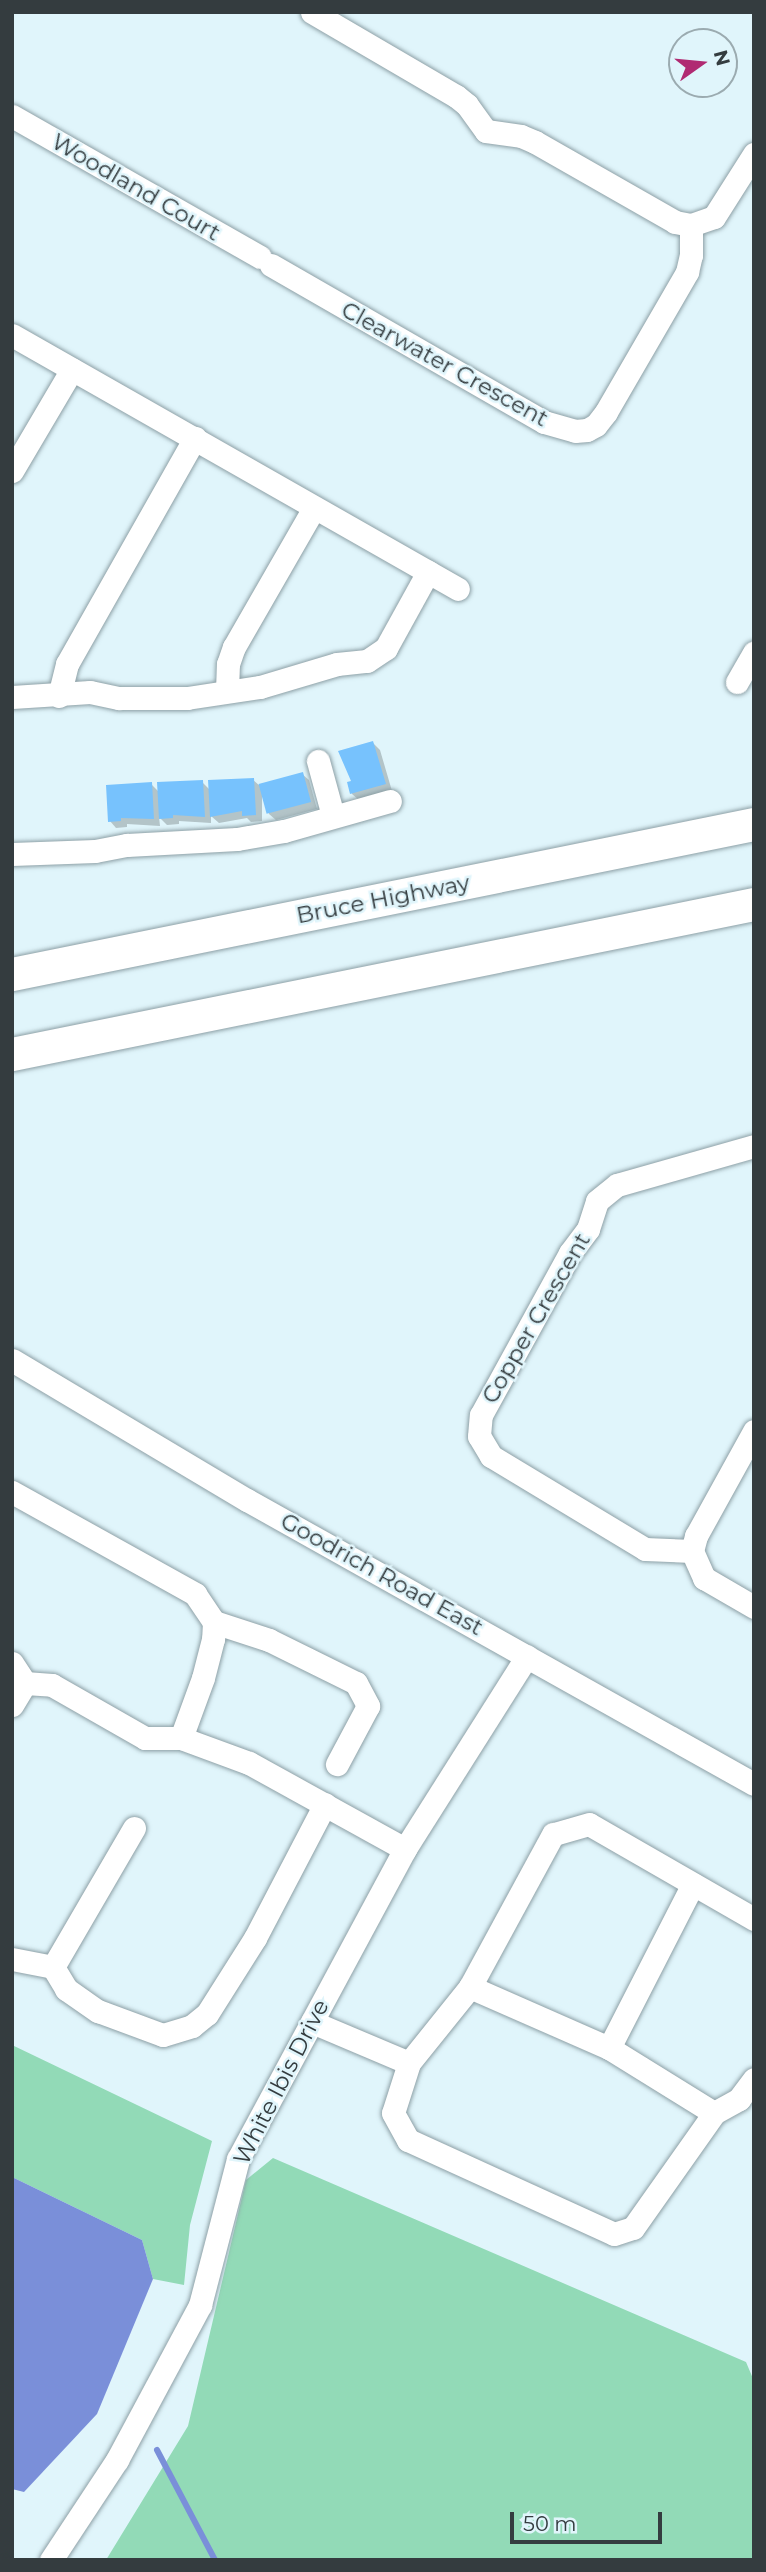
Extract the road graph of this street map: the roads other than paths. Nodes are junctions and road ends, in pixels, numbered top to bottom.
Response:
1 (312, 12) edge
2 (12, 116) edge
3 (754, 154) edge
4 (691, 225) junction
5 (265, 261) joint
6 (12, 335) edge
7 (72, 369) junction
8 (195, 438) junction
9 (12, 471) edge
10 (314, 508) junction
11 (428, 572) junction
12 (458, 589) dead end
13 (754, 652) edge
14 (737, 682) dead end
15 (227, 691) junction
16 (59, 696) junction
17 (12, 697) edge
18 (318, 761) dead end
19 (390, 801) dead end
20 (333, 816) junction
21 (754, 824) edge
22 (12, 855) edge
23 (754, 904) edge
24 (12, 974) edge
25 (12, 1054) edge
26 (754, 1146) edge
27 (12, 1360) edge
28 (754, 1431) edge
29 (12, 1492) edge
30 (692, 1551) junction
31 (754, 1607) edge
32 (214, 1622) junction
33 (527, 1656) junction
34 (12, 1663) edge
35 (25, 1683) junction
36 (12, 1705) edge
37 (181, 1738) junction
38 (337, 1764) dead end
39 (754, 1784) edge
40 (324, 1804) junction
41 (134, 1828) dead end
42 (405, 1849) junction
43 (693, 1884) junction
44 (754, 1919) edge
45 (12, 1959) edge
46 (53, 1967) junction
47 (470, 1987) junction
48 (312, 2022) junction
49 (609, 2048) junction
50 (409, 2063) junction
51 (754, 2079) edge
52 (714, 2113) junction
53 (51, 2560) edge

1 - 4 street
2 - 5 street, Woodland Court
3 - 4 street
4 - 5 street, Clearwater Crescent
6 - 7 street
7 - 8 street
7 - 9 street
8 - 10 street
8 - 16 street
10 - 11 street
10 - 15 street
11 - 12 street
11 - 15 street
13 - 14 street
15 - 16 street
16 - 17 street
18 - 20 street
19 - 20 street
20 - 22 street
21 - 24 highway, Bruce Highway
23 - 25 highway
26 - 30 street, Copper Crescent
27 - 33 street, Goodrich Road East
28 - 30 street
29 - 32 street
30 - 31 street
32 - 37 street
32 - 38 street
33 - 39 street, Goodrich Road East
33 - 42 street, White Ibis Drive
34 - 35 street
35 - 36 street
35 - 37 street
37 - 40 street
40 - 42 street
40 - 46 street
41 - 46 street
42 - 48 street, White Ibis Drive
43 - 44 street
43 - 47 street
43 - 49 street
45 - 46 street
47 - 49 street
47 - 50 street
48 - 50 street
48 - 53 street, White Ibis Drive
49 - 52 street
50 - 52 street
51 - 52 street

